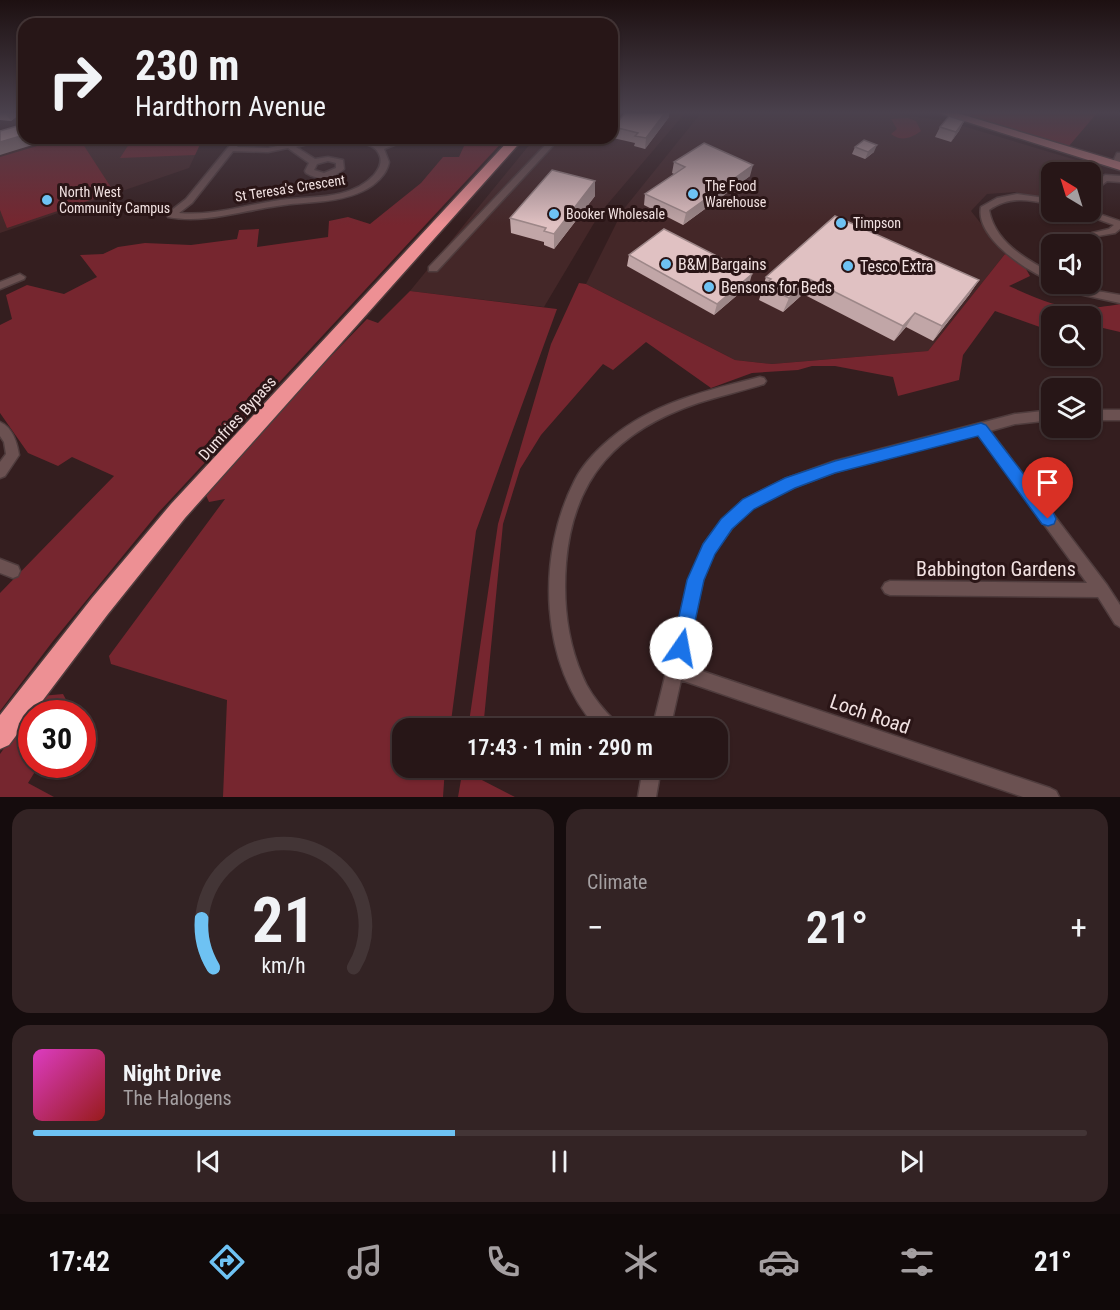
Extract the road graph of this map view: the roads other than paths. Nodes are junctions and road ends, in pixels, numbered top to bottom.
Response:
1 (230, 150) edge
2 (296, 150) edge
3 (380, 150) edge
4 (507, 150) edge
5 (545, 150) edge
6 (1077, 150) edge
7 (314, 162) dead end
8 (1119, 162) edge
9 (1120, 179) edge
10 (1101, 182) edge
11 (1041, 198) edge
12 (1101, 218) edge
13 (1120, 224) edge
14 (1099, 234) edge
15 (433, 269) dead end
16 (1041, 271) edge
17 (20, 277) dead end
18 (0, 286) edge
19 (1094, 294) edge
20 (1120, 299) edge
21 (760, 381) dead end
22 (1101, 415) edge
23 (1119, 416) edge
24 (1041, 417) edge
25 (0, 427) edge
26 (981, 429) junction
27 (0, 472) edge
28 (890, 588) dead end
29 (1102, 590) junction
30 (1120, 619) edge
31 (676, 670) junction
32 (600, 718) edge
33 (664, 718) edge
34 (0, 736) edge
35 (650, 778) edge
36 (647, 797) edge
37 (1050, 797) edge

1 - 3 street, St Teresa's Crescent
2 - 7 street, St Teresa's Crescent
4 - 34 highway, Dumfries Bypass
5 - 15 street
6 - 8 main road
9 - 10 street
11 - 16 street
12 - 13 street
13 - 14 street
17 - 18 street
19 - 20 street
21 - 32 street
22 - 23 street
24 - 26 street
25 - 27 street
26 - 29 street
26 - 31 street
28 - 29 street, Babbington Gardens
29 - 30 street
31 - 33 street
31 - 37 street, Loch Road
35 - 36 street

